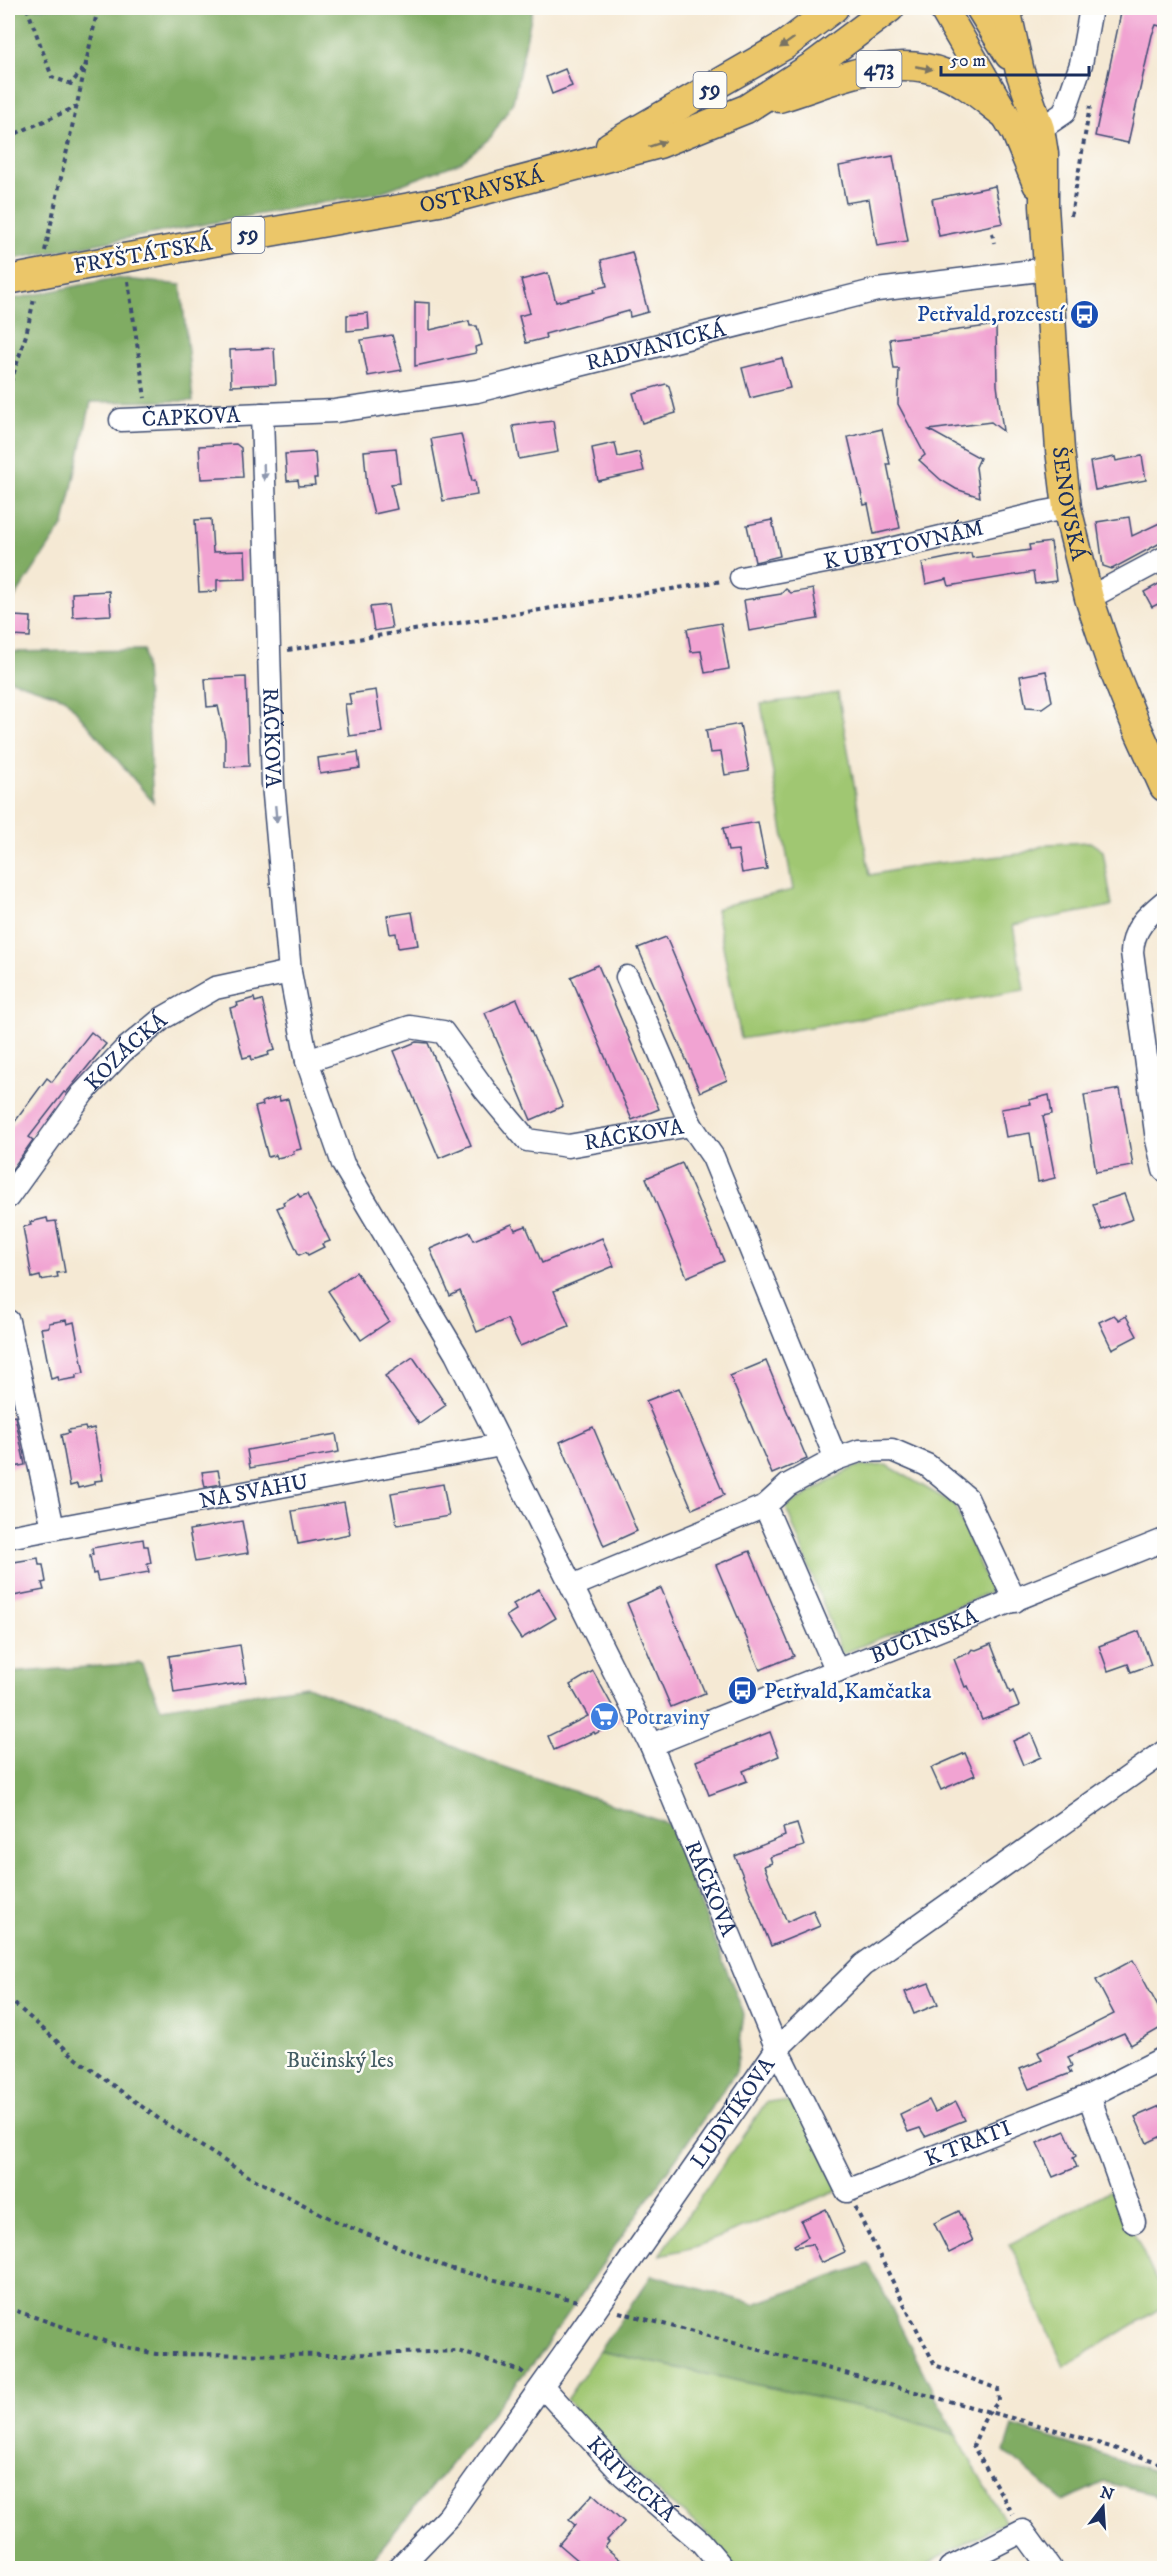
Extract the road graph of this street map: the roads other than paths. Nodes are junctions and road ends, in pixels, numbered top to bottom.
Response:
1 (834, 8) edge
2 (890, 8) edge
3 (943, 8) edge
4 (980, 8) edge
5 (1006, 8) edge
6 (1091, 8) edge
7 (1020, 72) junction
8 (746, 109) junction
9 (1004, 114) junction
10 (1030, 136) junction
11 (579, 163) junction
12 (384, 211) joint
13 (1048, 269) junction
14 (8, 280) edge
15 (262, 414) junction
16 (121, 420) dead end
17 (1067, 508) junction
18 (1164, 558) edge
19 (741, 578) road end
20 (1089, 598) junction
21 (1164, 788) edge
22 (1164, 902) edge
23 (290, 972) junction
24 (627, 977) dead end
25 (307, 1060) junction
26 (691, 1125) junction
27 (1164, 1170) edge
28 (8, 1197) edge
29 (8, 1321) edge
30 (501, 1445) junction
31 (836, 1459) junction
32 (765, 1506) junction
33 (53, 1528) junction
34 (8, 1537) edge
35 (1164, 1540) edge
36 (572, 1586) junction
37 (1015, 1601) junction
38 (837, 1671) junction
39 (651, 1745) junction
40 (1164, 1752) edge
41 (777, 2049) junction
42 (1164, 2058) edge
43 (1089, 2096) junction
44 (847, 2191) joint
45 (1134, 2222) dead end
46 (543, 2387) junction
47 (399, 2568) edge
48 (723, 2568) edge
49 (950, 2568) edge
50 (1050, 2568) edge

1 -> 11 main road, OSTRAVSKÁ / 59
2 - 8 main road, OSTRAVSKÁ / 59
3 - 9 main road, 473
4 - 7 main road, 473
5 - 7 main road, 473
6 - 10 street
7 - 10 main road, 473
8 -> 9 main road, 473
11 -> 8 main road, OSTRAVSKÁ / 59
9 - 10 main road, 473
10 - 13 main road, ŠENOVSKÁ / 473
11 - 12 main road, OSTRAVSKÁ / 59
12 - 14 main road, FRYŠTÁTSKÁ / 59, bridge
13 - 15 street, RADVANICKÁ
13 - 17 main road, ŠENOVSKÁ / 473
15 - 16 street, ČAPKOVA
15 -> 23 street, RÁČKOVA
17 - 19 street, K UBYTOVNÁM
17 - 20 main road, ŠENOVSKÁ / 473
18 - 20 street
20 - 21 main road, ŠENOVSKÁ / 473
22 - 27 street
23 - 25 street, RÁČKOVA
23 - 28 street, KOZÁCKÁ
24 - 26 street
25 - 26 street, RÁČKOVA
25 - 30 street, RÁČKOVA
26 - 31 street, RÁČKOVA
29 - 33 street
30 - 33 street, NA SVAHU
30 - 36 street, RÁČKOVA
31 - 32 street
31 - 37 street
32 - 36 street
32 - 38 street
33 - 34 street, NA SVAHU
35 - 37 street, BUČINSKÁ
36 - 39 street, RÁČKOVA
37 - 38 street, BUČINSKÁ
38 - 39 street, BUČINSKÁ
39 - 41 street, RÁČKOVA
40 - 41 street, LUDVÍKOVA
41 - 44 street, RÁČKOVA
41 - 46 street, LUDVÍKOVA, bridge
42 - 43 street, K TRATI
43 - 44 street, K TRATI
43 - 45 street
46 - 47 street, LUDVÍKOVA
46 - 48 street, KŘIVECKÁ
49 - 50 street

